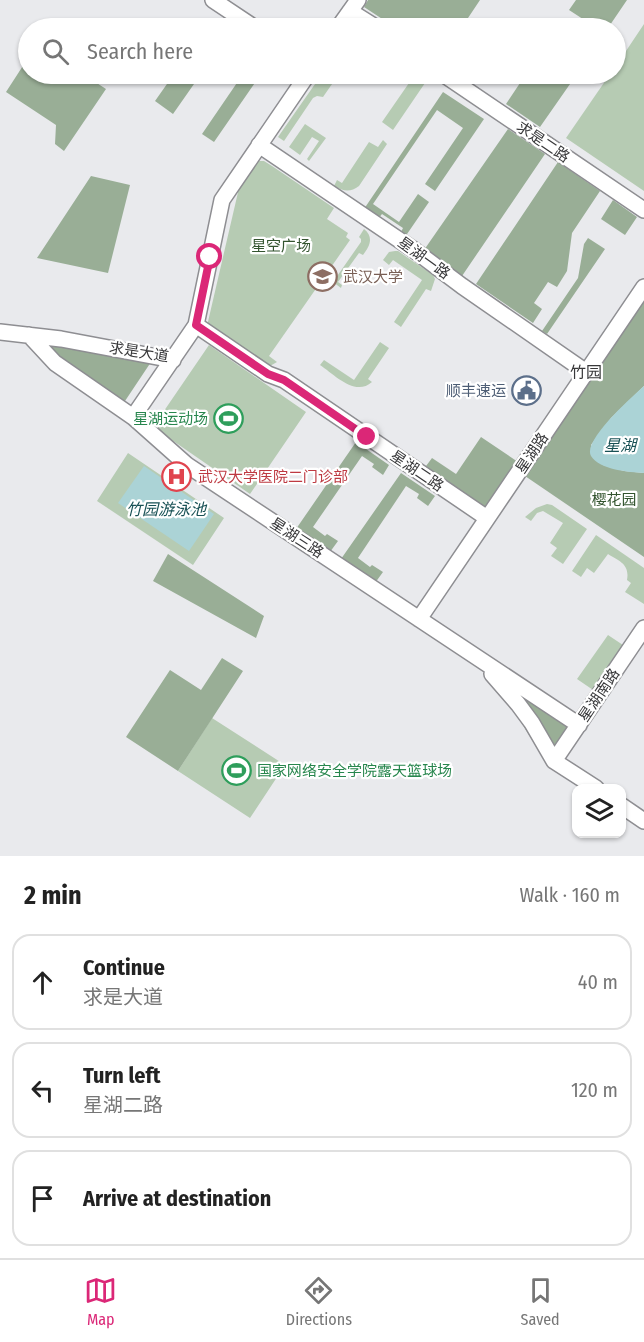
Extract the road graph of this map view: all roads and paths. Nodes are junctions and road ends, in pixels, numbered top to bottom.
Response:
1 (213, 0) edge
2 (354, 5) edge
3 (240, 18) edge
4 (345, 18) edge
5 (366, 18) edge
6 (301, 84) edge
7 (458, 84) edge
8 (259, 145) junction
9 (644, 210) edge
10 (644, 287) edge
11 (196, 325) junction
12 (0, 332) edge
13 (29, 335) junction
14 (173, 360) junction
15 (586, 372) junction
16 (133, 417) junction
17 (487, 518) junction
18 (419, 619) junction
19 (644, 628) edge
20 (473, 655) junction
21 (579, 725) junction
22 (554, 761) junction
23 (588, 784) edge
24 (626, 809) edge
25 (644, 821) edge

1 - 3 street
2 - 4 street
2 - 5 street
6 - 8 street, 求是大道
7 - 9 street, 求是二路
8 - 11 street, 求是大道
8 - 15 street, 星湖一路
10 - 15 street, 星湖路
11 - 14 street, 求是大道
11 - 17 street, 星湖二路
12 - 13 street, 求是大道
13 - 14 street, 求是大道
13 - 16 street, 星湖三路
14 - 16 street
15 - 17 street, 星湖路
16 - 18 street, 星湖三路
17 - 18 street, 星湖路
18 - 20 street, 星湖三路
19 - 21 street, 星湖南路
20 - 21 street, 星湖三路
20 - 22 street
21 - 22 street, 星湖南路
22 - 23 street
24 - 25 street

